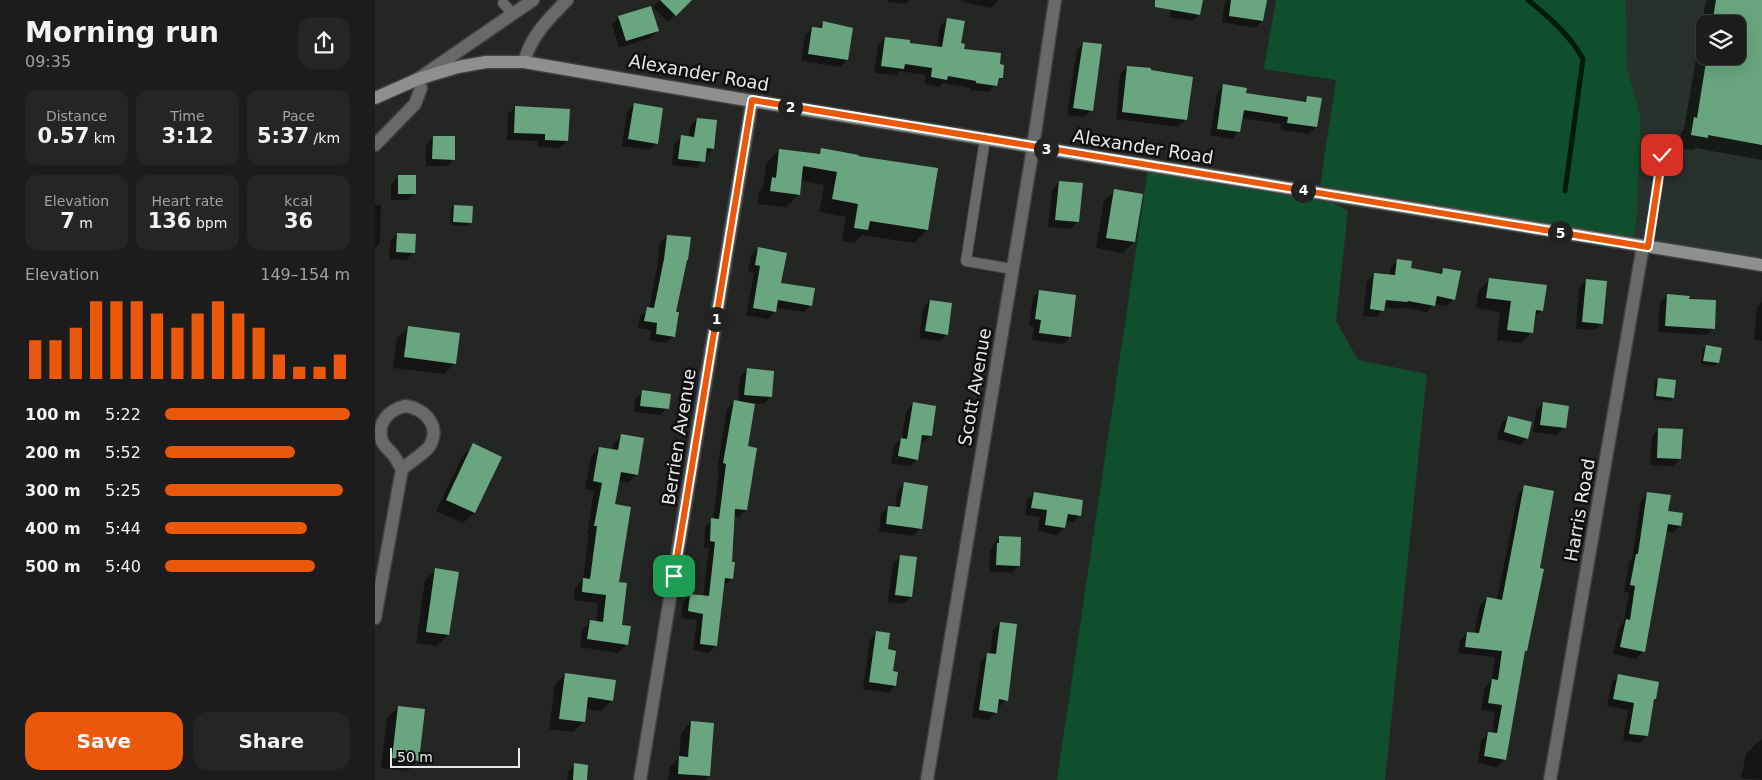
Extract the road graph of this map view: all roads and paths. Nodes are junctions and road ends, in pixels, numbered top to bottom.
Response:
1 (533, 0) edge
2 (567, 0) edge
3 (1055, 0) edge
4 (503, 3) dead end
5 (513, 14) junction
6 (524, 62) junction
7 (417, 79) junction
8 (375, 98) edge
9 (752, 100) junction
10 (985, 139) junction
11 (375, 145) edge
12 (1033, 146) junction
13 (1662, 155) dead end
14 (1646, 246) junction
15 (1762, 265) edge
16 (1013, 269) junction
17 (402, 470) junction
18 (375, 618) edge
19 (640, 780) edge
20 (927, 780) edge
21 (1550, 780) edge

1 - 5 street
2 - 6 street
3 - 12 street, Scott Avenue
4 - 5 lane
5 - 7 street
6 - 7 street, Alexander Road
6 - 9 street, Alexander Road
7 - 8 street, Alexander Road
7 - 11 street
9 - 10 street, Alexander Road
9 - 19 street, Berrien Avenue
10 - 12 street, Alexander Road
10 - 16 lane
12 - 14 street, Alexander Road
12 - 16 street, Scott Avenue
13 - 14 lane
14 - 15 street, Alexander Road
14 - 21 street, Harris Road
16 - 20 street, Scott Avenue
17 - 17 street
17 - 18 street

